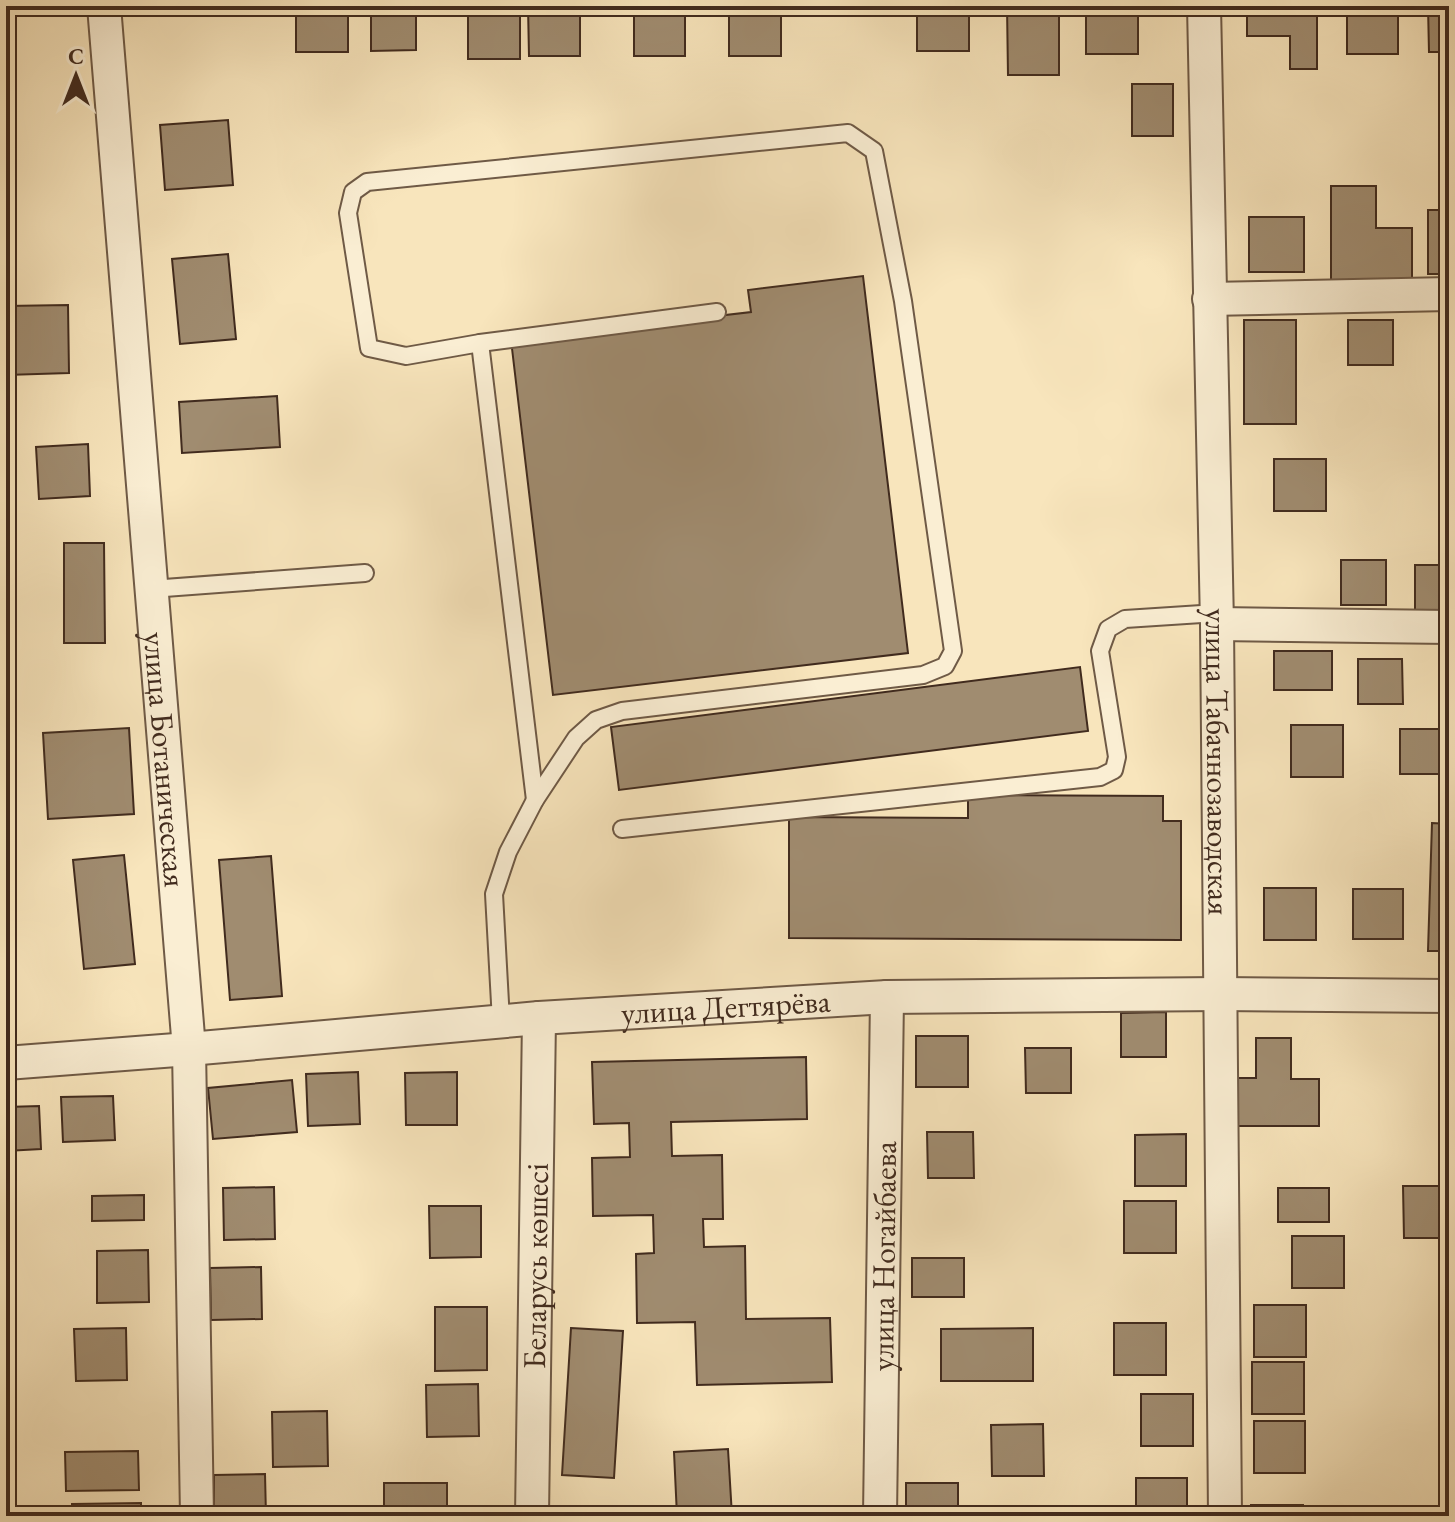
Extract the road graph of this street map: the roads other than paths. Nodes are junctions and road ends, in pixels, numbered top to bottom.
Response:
1 (104, 6) edge
2 (1204, 6) edge
3 (1449, 294) edge
4 (1209, 299) junction
5 (717, 312) dead end
6 (480, 343) junction
7 (365, 573) dead end
8 (151, 589) junction
9 (1217, 618) junction
10 (1449, 627) edge
11 (535, 800) junction
12 (622, 829) dead end
13 (1221, 994) junction
14 (1449, 996) edge
15 (887, 997) junction
16 (539, 1018) junction
17 (501, 1021) junction
18 (189, 1049) junction
19 (6, 1063) edge
20 (197, 1516) edge
21 (532, 1516) edge
22 (880, 1516) edge
23 (1225, 1516) edge

1 - 8 street, улица Ботаническая
2 - 4 street, улица Табачнозаводская
3 - 4 street
4 - 9 street, улица Табачнозаводская
5 - 6 lane
6 - 11 lane
6 - 11 lane
7 - 8 lane
8 - 18 street, улица Ботаническая
9 - 10 street
9 - 12 lane
9 - 13 street, улица Табачнозаводская
11 - 17 lane
13 - 14 street, улица Дегтярёва
13 - 15 street, улица Дегтярёва
13 - 23 street, улица Табачнозаводская
15 - 16 street, улица Дегтярёва
15 - 22 street, улица Ногайбаева
16 - 17 street, улица Дегтярёва
16 - 21 street, Беларусь көшесі
17 - 18 street, улица Дегтярёва
18 - 19 street, улица Дегтярёва
18 - 20 street, улица Ботаническая

